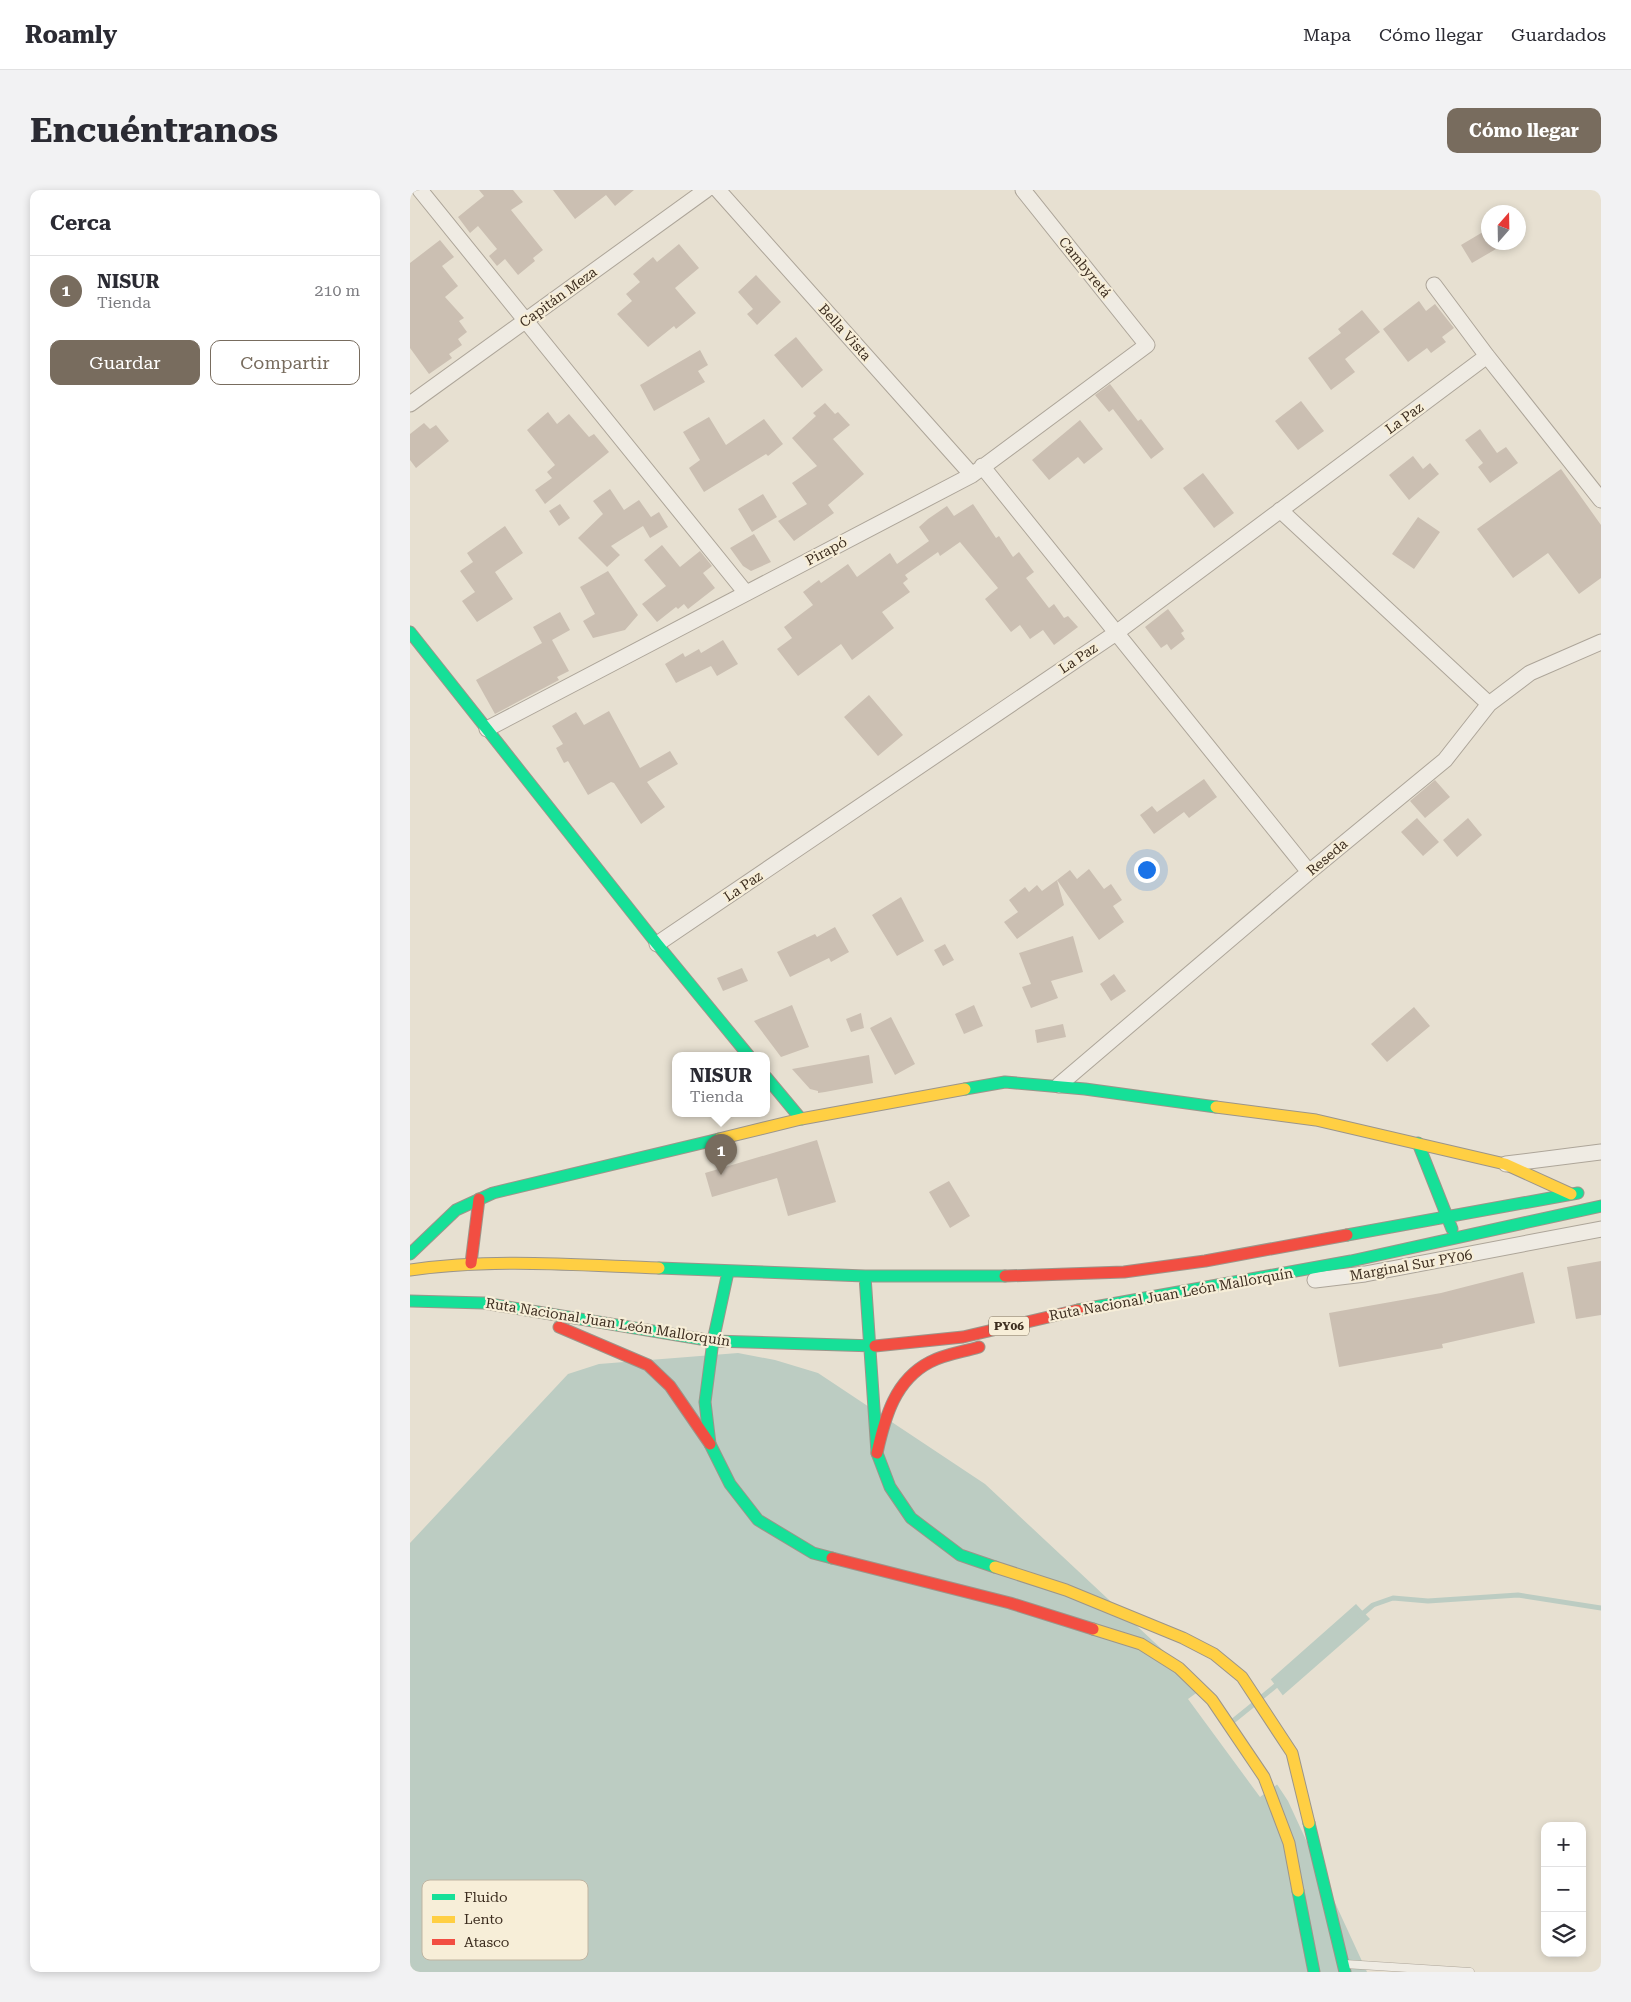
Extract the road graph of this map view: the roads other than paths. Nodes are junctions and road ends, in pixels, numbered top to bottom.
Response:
1 (420, 190) edge
2 (706, 190) edge
3 (718, 190) edge
4 (1024, 190) edge
5 (1434, 285) dead end
6 (526, 320) junction
7 (1146, 345) joint
8 (1487, 356) junction
9 (410, 404) edge
10 (977, 471) junction
11 (1601, 500) edge
12 (1280, 510) junction
13 (746, 594) junction
14 (410, 632) edge
15 (1116, 633) junction
16 (1601, 642) edge
17 (1489, 704) junction
18 (487, 729) junction
19 (1308, 872) junction
20 (657, 944) junction
21 (746, 1052) edge
22 (770, 1082) edge
23 (1058, 1085) junction
24 (801, 1119) junction
25 (1418, 1143) junction
26 (1601, 1152) edge
27 (1505, 1164) junction
28 (1586, 1191) dead end
29 (1571, 1194) junction
30 (479, 1199) junction
31 (1601, 1206) edge
32 (1445, 1216) junction
33 (1601, 1229) edge
34 (1457, 1238) junction
35 (410, 1254) edge
36 (471, 1263) junction
37 (410, 1270) edge
38 (728, 1272) junction
39 (464, 1276) dead end
40 (865, 1276) junction
41 (1219, 1285) junction
42 (435, 1290) dead end
43 (410, 1300) edge
44 (1100, 1306) junction
45 (511, 1307) junction
46 (1034, 1333) dead end
47 (714, 1341) junction
48 (990, 1344) dead end
49 (869, 1347) junction
50 (710, 1444) junction
51 (877, 1453) junction
52 (1344, 1968) edge
53 (1314, 1972) edge
54 (1470, 1972) edge

1 - 6 street
2 - 6 street, Capitán Meza
3 - 10 street, Bella Vista
4 - 7 street, Cambyretá
5 - 8 street
6 - 9 street, Capitán Meza
6 - 13 street
7 - 10 street, Pirapó
8 - 11 street
8 - 12 street, La Paz
10 - 13 street, Pirapó
10 - 15 street, Bella Vista
12 - 15 street, La Paz
12 - 17 street
13 - 18 street, Pirapó
14 - 18 main road
15 - 19 street, Bella Vista
15 - 20 street, La Paz
16 - 17 street, Reseda
17 - 19 street, Reseda
18 - 20 main road
19 - 23 street, Reseda
20 - 21 main road
22 - 24 main road
23 - 24 main road
23 - 25 main road
24 - 30 main road
25 - 27 main road
25 - 32 main road
26 - 27 street
27 - 29 main road
28 - 29 main road, Ruta Nacional Juan León Mallorquín
29 - 32 main road, Ruta Nacional Juan León Mallorquín
30 - 35 main road
30 - 36 main road
31 - 34 main road, Ruta Nacional Juan León Mallorquín / PY06
32 - 34 main road
32 - 40 main road, Ruta Nacional Juan León Mallorquín
33 - 41 street, Marginal Sur PY06
34 - 41 main road, Ruta Nacional Juan León Mallorquín / PY06
36 - 37 main road, Ruta Nacional Juan León Mallorquín
36 - 38 main road, Ruta Nacional Juan León Mallorquín
36 - 39 main road
38 - 40 main road, Ruta Nacional Juan León Mallorquín
38 - 47 main road
40 - 49 main road
41 - 44 main road, Ruta Nacional Juan León Mallorquín / PY06
42 - 43 main road
43 - 45 main road, Ruta Nacional Juan León Mallorquín / PY06
44 - 46 main road
44 - 49 main road, Ruta Nacional Juan León Mallorquín / PY06
45 - 47 main road, Ruta Nacional Juan León Mallorquín / PY06
45 - 50 main road
47 - 49 main road, Ruta Nacional Juan León Mallorquín / PY06
47 - 50 main road
48 - 51 main road
49 - 51 main road
50 - 53 main road
51 - 52 main road
52 - 54 lane

